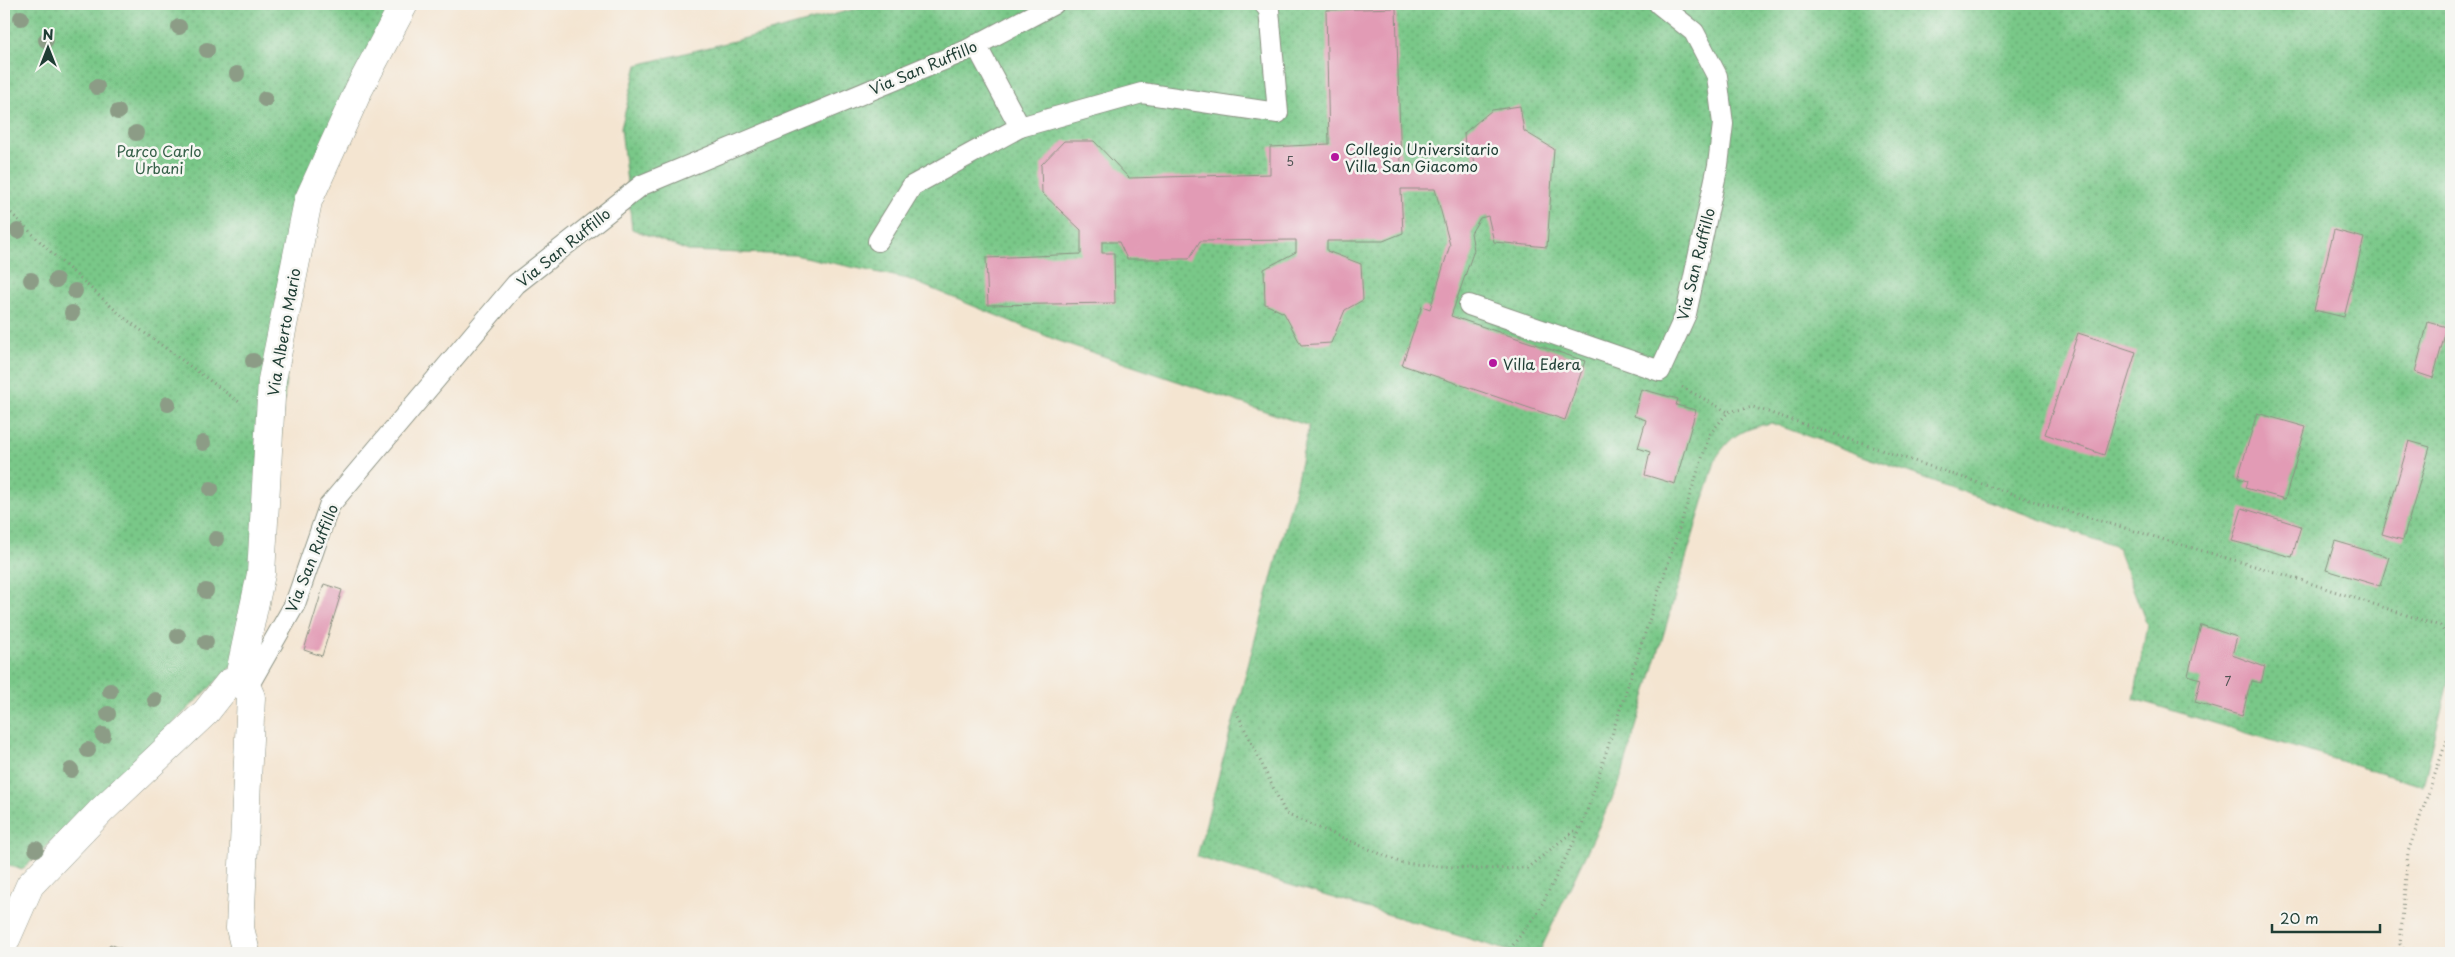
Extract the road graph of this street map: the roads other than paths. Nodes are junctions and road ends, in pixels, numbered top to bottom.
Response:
1 (404, 4) edge
2 (1054, 4) edge
3 (1264, 4) edge
4 (1659, 4) edge
5 (976, 45) junction
6 (1020, 127) junction
7 (878, 241) dead end
8 (1469, 305) dead end
9 (242, 685) junction
10 (4, 944) edge
11 (246, 953) edge

1 - 9 street, Via Alberto Mario
2 - 5 lane, Via San Ruffillo
3 - 6 lane
4 - 8 lane, Via San Ruffillo
5 - 6 lane
5 - 9 lane, Via San Ruffillo
6 - 7 lane
9 - 10 street, Via San Ruffillo
9 - 11 street

